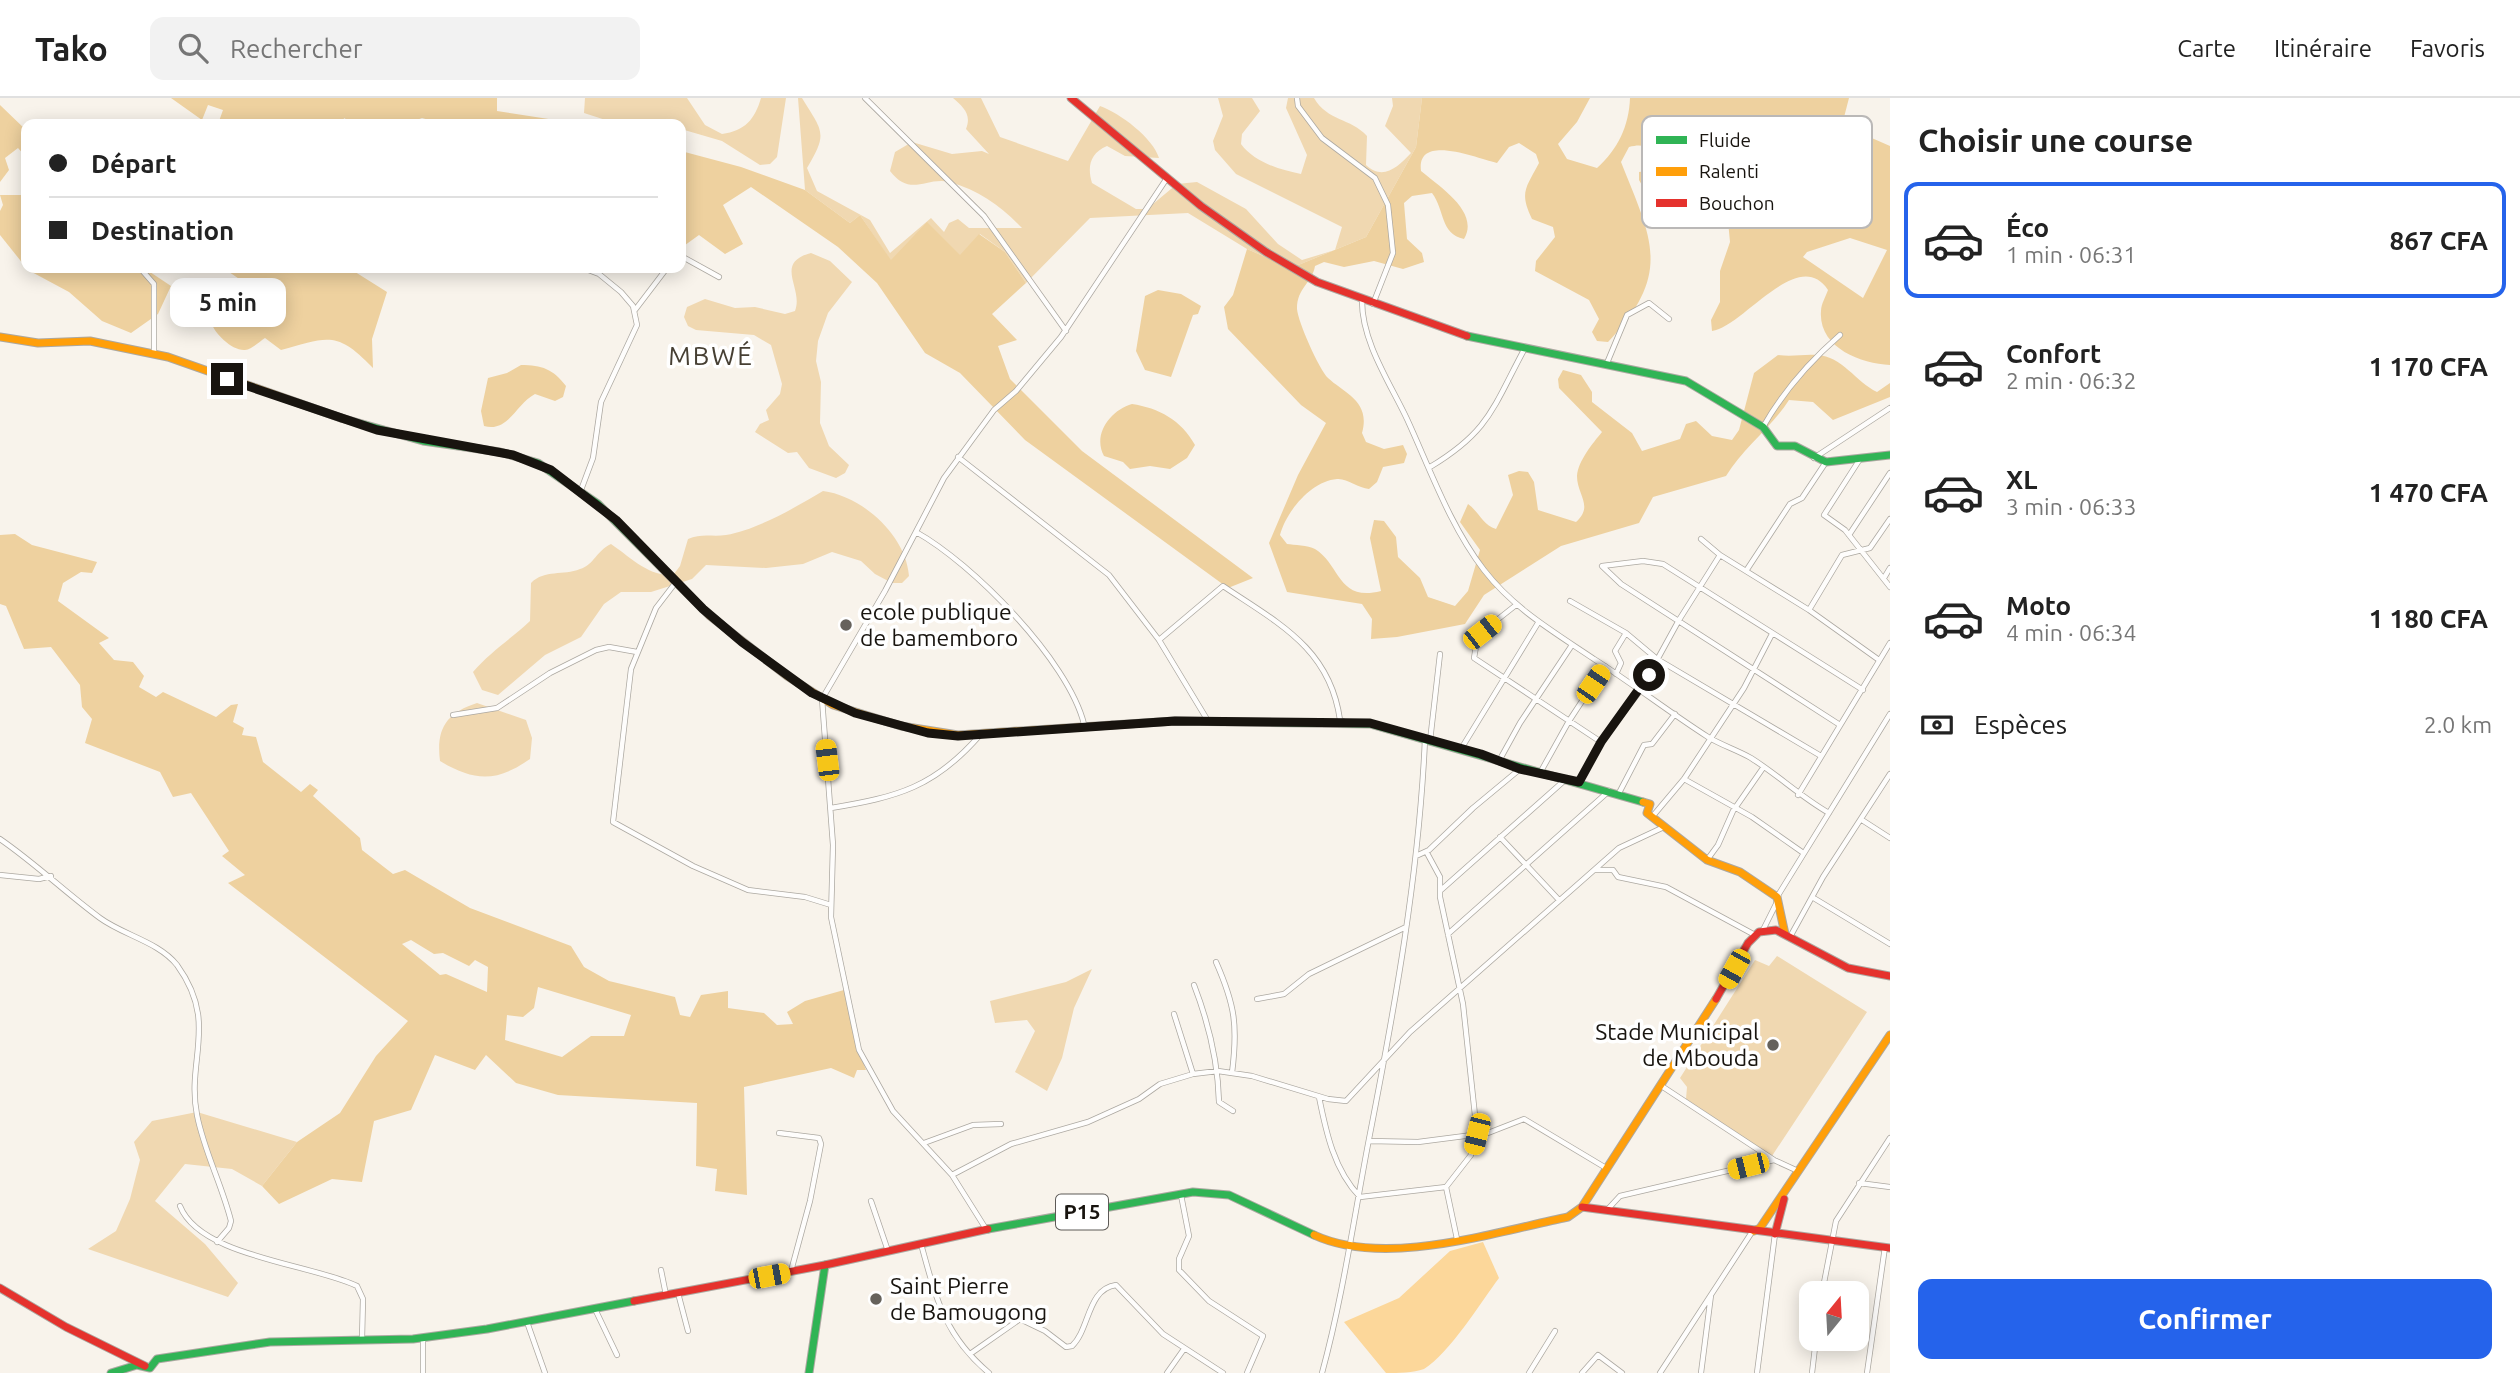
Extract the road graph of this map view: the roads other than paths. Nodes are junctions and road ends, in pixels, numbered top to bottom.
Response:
1 (865, 98) edge
2 (1071, 98) edge
3 (1297, 98) edge
4 (1167, 178) junction
5 (686, 259) edge
6 (144, 273) edge
7 (596, 273) edge
8 (663, 273) edge
9 (719, 277) dead end
10 (1362, 301) junction
11 (1373, 305) junction
12 (635, 311) junction
13 (1669, 319) dead end
14 (1066, 331) junction
15 (1840, 335) dead end
16 (0, 337) edge
17 (1525, 348) junction
18 (154, 354) junction
19 (1607, 363) junction
20 (1890, 408) edge
21 (1763, 427) junction
22 (1890, 454) edge
23 (958, 457) junction
24 (1814, 458) junction
25 (1860, 459) junction
26 (1826, 462) junction
27 (1430, 467) junction
28 (1890, 473) edge
29 (581, 490) junction
30 (1890, 519) edge
31 (916, 531) junction
32 (1849, 535) junction
33 (1701, 539) dead end
34 (1864, 552) junction
35 (1720, 555) junction
36 (1890, 568) edge
37 (1746, 571) junction
38 (1884, 578) junction
39 (676, 581) junction
40 (1700, 586) junction
41 (1890, 587) edge
42 (1570, 601) dead end
43 (1516, 605) junction
44 (1810, 610) junction
45 (1678, 620) junction
46 (1538, 623) junction
47 (1626, 633) junction
48 (1772, 634) junction
49 (1159, 640) junction
50 (1890, 643) edge
51 (1572, 645) junction
52 (637, 652) junction
53 (1440, 654) dead end
54 (1657, 659) junction
55 (1879, 660) junction
56 (1605, 666) junction
57 (1754, 669) junction
58 (1616, 674) junction
59 (1503, 678) junction
60 (1863, 690) junction
61 (1640, 691) junction
62 (822, 699) junction
63 (1535, 699) junction
64 (1732, 703) junction
65 (1675, 714) junction
66 (1890, 714) edge
67 (453, 715) dead end
68 (1208, 721) junction
69 (1569, 721) junction
70 (1345, 723) junction
71 (1840, 725) junction
72 (1089, 727) junction
73 (980, 735) junction
74 (1711, 738) junction
75 (1427, 740) junction
76 (1601, 742) junction
77 (1461, 749) junction
78 (1821, 756) junction
79 (1499, 761) junction
80 (1763, 768) junction
81 (1520, 769) junction
82 (1539, 774) junction
83 (1890, 774) edge
84 (1566, 779) junction
85 (1684, 779) junction
86 (1579, 782) junction
87 (1609, 790) junction
88 (1619, 793) junction
89 (1798, 795) junction
90 (831, 808) junction
91 (1736, 808) junction
92 (1829, 813) junction
93 (1652, 817) junction
94 (1861, 820) junction
95 (1665, 826) junction
96 (1500, 837) junction
97 (1890, 838) edge
98 (0, 839) edge
99 (1802, 852) junction
100 (1427, 853) junction
101 (1416, 856) junction
102 (1707, 860) junction
103 (1526, 864) junction
104 (1595, 870) junction
105 (0, 875) edge
106 (51, 876) junction
107 (1440, 892) junction
108 (1812, 897) junction
109 (1778, 898) junction
110 (1559, 900) junction
111 (831, 905) junction
112 (1407, 926) junction
113 (1759, 932) junction
114 (1448, 934) junction
115 (1788, 935) junction
116 (1890, 944) edge
117 (1216, 962) dead end
118 (1890, 976) edge
119 (1194, 985) dead end
120 (1460, 989) junction
121 (1257, 999) dead end
122 (1174, 1014) dead end
123 (1890, 1035) edge
124 (1386, 1058) junction
125 (1218, 1071) junction
126 (1232, 1073) junction
127 (1193, 1074) junction
128 (1659, 1085) junction
129 (1319, 1097) junction
130 (1233, 1111) dead end
131 (1001, 1124) dead end
132 (779, 1133) dead end
133 (1477, 1134) junction
134 (1890, 1138) edge
135 (1369, 1141) junction
136 (925, 1143) junction
137 (1774, 1160) junction
138 (1606, 1168) junction
139 (1799, 1172) junction
140 (952, 1175) junction
141 (1859, 1183) junction
142 (1446, 1187) junction
143 (1890, 1187) edge
144 (1787, 1191) junction
145 (1181, 1194) junction
146 (1360, 1197) junction
147 (872, 1201) dead end
148 (180, 1206) dead end
149 (1582, 1207) junction
150 (1607, 1211) junction
151 (986, 1229) junction
152 (1752, 1232) junction
153 (1774, 1234) junction
154 (1457, 1239) junction
155 (1831, 1241) junction
156 (217, 1242) junction
157 (921, 1244) junction
158 (1351, 1248) junction
159 (1888, 1248) edge
160 (888, 1251) junction
161 (825, 1265) junction
162 (661, 1270) dead end
163 (791, 1272) junction
164 (1824, 1281) edge
165 (0, 1288) edge
166 (678, 1293) junction
167 (1711, 1294) junction
168 (666, 1296) junction
169 (594, 1309) junction
170 (527, 1322) junction
171 (688, 1331) dead end
172 (1555, 1331) dead end
173 (423, 1338) junction
174 (362, 1339) junction
175 (1184, 1349) junction
176 (1815, 1351) edge
177 (970, 1354) junction
178 (617, 1355) dead end
179 (150, 1368) junction
180 (111, 1373) edge
181 (423, 1373) edge
182 (545, 1373) edge
183 (809, 1373) edge
184 (989, 1373) edge
185 (1167, 1373) edge
186 (1223, 1373) edge
187 (1247, 1373) edge
188 (1322, 1373) edge
189 (1530, 1373) edge
190 (1582, 1373) edge
191 (1622, 1373) edge
192 (1660, 1373) edge
193 (1701, 1373) edge
194 (1757, 1373) edge
195 (1812, 1373) edge
196 (1867, 1373) edge

1 - 14 street
2 - 4 street
3 - 11 street
4 - 10 street
4 - 14 street
5 - 9 street
6 - 18 street
7 - 12 street
8 - 12 street
10 - 11 street
10 - 27 street
11 - 17 street
12 - 29 street
13 - 19 street
14 - 23 street
15 - 21 street
16 - 18 street
17 - 19 street
17 - 27 street
18 - 29 street
19 - 21 street
20 - 24 street
21 - 24 street
22 - 25 street
23 - 31 street
23 - 49 street
24 - 26 street
25 - 26 street
25 - 32 street
26 - 37 street
27 - 43 street
28 - 32 street
29 - 39 street
30 - 34 street
31 - 62 street
31 - 72 street
32 - 34 street
33 - 35 street
34 - 38 street
34 - 44 street
35 - 37 street
35 - 40 street
36 - 38 street
37 - 44 street
38 - 41 street
39 - 52 street
39 - 62 street
40 - 45 street
40 - 45 street
40 - 48 street
42 - 47 street
43 - 46 street
43 - 59 street
44 - 55 street
45 - 54 street
45 - 57 street
46 - 51 street
46 - 59 street
47 - 54 street
47 - 58 street
48 - 57 street
48 - 60 street
49 - 68 street
49 - 70 street
50 - 55 street
51 - 56 street
51 - 63 street
52 - 67 street
52 - 111 street
53 - 75 street
54 - 61 street
54 - 64 street
55 - 60 street
56 - 58 street
56 - 69 street
57 - 64 street
57 - 71 street
58 - 61 street
59 - 63 street
59 - 77 street
60 - 71 street
61 - 65 street
61 - 76 street
62 - 73 street
62 - 90 street
63 - 69 street
63 - 79 street
64 - 74 street
64 - 78 street
65 - 74 street
65 - 88 street
66 - 92 street
68 - 70 street
68 - 72 street
69 - 76 street
69 - 82 street
70 - 75 street
71 - 78 street
72 - 73 street
73 - 90 street
74 - 80 street
74 - 85 street
75 - 77 street
75 - 101 street
76 - 86 street
77 - 79 street
78 - 89 street
79 - 81 street
80 - 89 street
80 - 91 street
81 - 82 street
81 - 100 street
82 - 84 street
83 - 94 street
84 - 86 street
84 - 96 street
85 - 91 street
85 - 93 street
86 - 87 street
87 - 88 street
87 - 103 street
88 - 93 street
89 - 92 street
90 - 111 street
91 - 99 street
91 - 102 street
92 - 99 street
93 - 95 street
94 - 97 street
94 - 108 street
95 - 102 street
95 - 104 street
96 - 103 street
96 - 107 street
98 - 106 street
99 - 109 street
100 - 101 street
100 - 107 street
101 - 112 street
102 - 109 street
103 - 110 street
103 - 114 street
104 - 110 street
104 - 113 street
105 - 106 street
106 - 156 street
107 - 114 street
108 - 115 street
108 - 116 street
109 - 113 street
109 - 115 street
110 - 120 street
111 - 136 street
112 - 121 street
112 - 124 street
113 - 115 street
113 - 128 street
114 - 120 street
115 - 118 street
117 - 126 street
119 - 125 street
120 - 124 street
120 - 133 street
122 - 127 street
123 - 139 street
124 - 129 street
124 - 135 street
125 - 126 street
125 - 127 street
125 - 130 street
126 - 129 street
127 - 140 street
128 - 137 street
128 - 138 street
129 - 146 street
131 - 136 street
132 - 163 street
133 - 135 street
133 - 138 street
133 - 142 street
134 - 141 street
135 - 146 street
136 - 140 street
137 - 139 street
137 - 150 street
138 - 149 street
139 - 144 street
140 - 151 street
141 - 143 street
141 - 155 street
142 - 146 street
142 - 154 street
144 - 152 street
144 - 153 street
145 - 151 street, P15
145 - 158 street, P15
145 - 187 street
146 - 158 street
147 - 160 street
148 - 156 street
149 - 150 street
149 - 154 street, P15
150 - 152 street
151 - 157 street, P15
152 - 153 street
152 - 167 street
153 - 155 street
153 - 194 street
154 - 158 street, P15
155 - 159 street
155 - 164 street
156 - 174 street
157 - 160 street, P15
157 - 177 street
158 - 188 street
159 - 196 street
160 - 161 street, P15
161 - 163 street, P15
161 - 183 street
162 - 168 street
163 - 166 street, P15
165 - 179 street
166 - 168 street, P15
166 - 171 street
167 - 192 street
167 - 193 street
168 - 169 street, P15
169 - 170 street, P15
169 - 178 street
170 - 173 street, P15
170 - 182 street
172 - 189 street
173 - 174 street, P15
173 - 181 street
174 - 179 street, P15
175 - 177 street
175 - 185 street
175 - 186 street
176 - 195 street
177 - 184 street
179 - 180 street, P15
190 - 191 street

